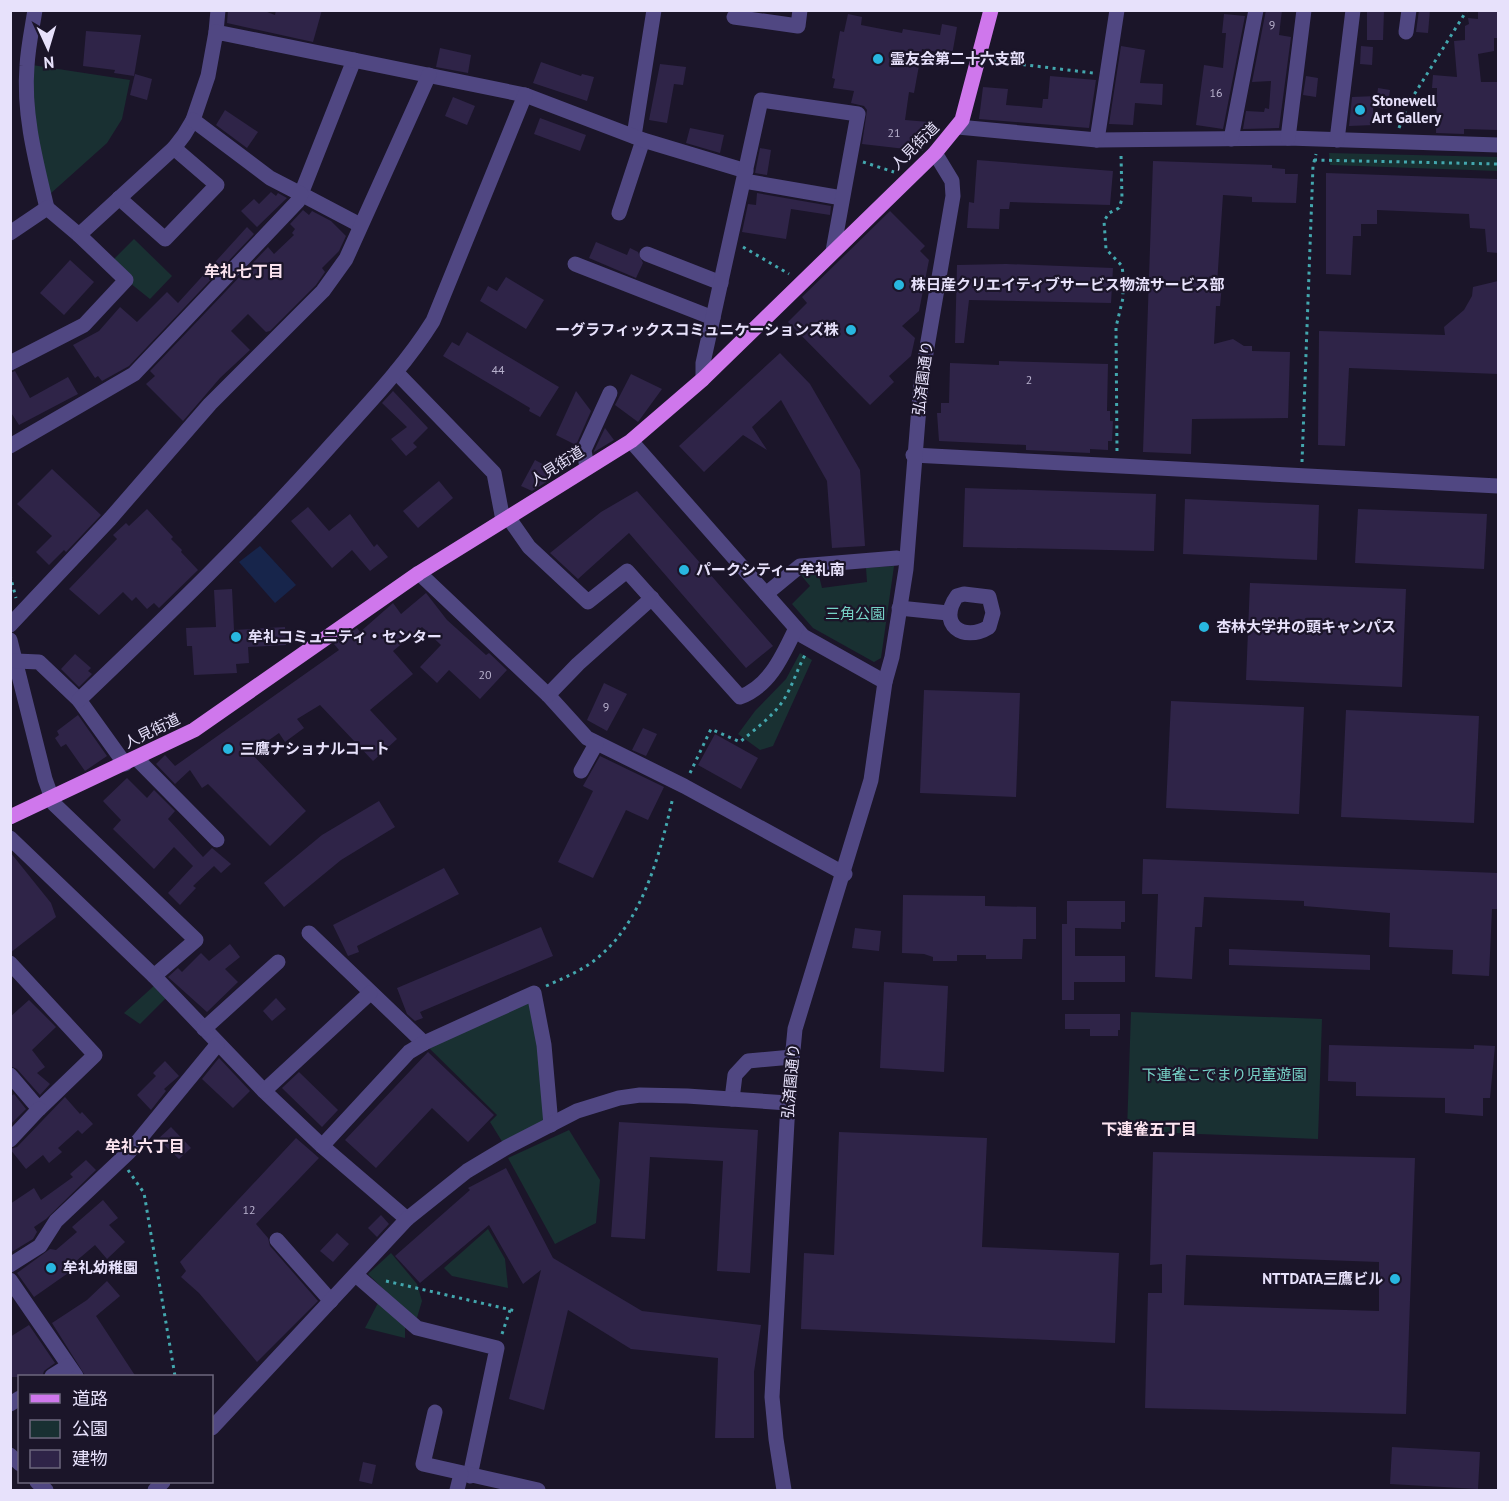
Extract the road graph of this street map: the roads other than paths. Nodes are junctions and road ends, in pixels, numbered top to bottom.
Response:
1 (35, 10) edge
2 (218, 10) edge
3 (654, 10) edge
4 (800, 10) edge
5 (991, 10) edge
6 (1117, 10) edge
7 (1256, 10) edge
8 (1304, 10) edge
9 (1353, 10) edge
10 (1409, 10) edge
11 (734, 17) dead end
12 (216, 32) junction
13 (1406, 32) dead end
14 (354, 60) junction
15 (429, 75) junction
16 (525, 95) junction
17 (193, 120) junction
18 (958, 127) junction
19 (639, 138) junction
20 (1288, 138) junction
21 (1231, 139) junction
22 (1097, 140) junction
23 (1338, 140) junction
24 (1498, 145) edge
25 (174, 148) junction
26 (935, 153) junction
27 (745, 176) junction
28 (301, 194) junction
29 (119, 198) junction
30 (842, 198) junction
31 (47, 208) junction
32 (619, 213) dead end
33 (360, 225) junction
34 (10, 233) edge
35 (79, 235) junction
36 (832, 251) junction
37 (647, 254) dead end
38 (575, 264) dead end
39 (721, 283) junction
40 (713, 318) junction
41 (10, 363) edge
42 (396, 372) junction
43 (703, 379) junction
44 (610, 393) dead end
45 (631, 441) junction
46 (10, 446) edge
47 (914, 455) junction
48 (587, 468) junction
49 (1498, 486) edge
50 (506, 519) junction
51 (897, 558) dead end
52 (419, 573) junction
53 (766, 594) junction
54 (652, 598) junction
55 (899, 608) junction
56 (948, 613) dead end
57 (10, 625) edge
58 (796, 628) junction
59 (10, 640) edge
60 (16, 661) junction
61 (885, 682) junction
62 (548, 695) junction
63 (79, 700) junction
64 (596, 744) junction
65 (131, 761) junction
66 (581, 771) dead end
67 (50, 797) junction
68 (10, 817) edge
69 (10, 838) edge
70 (217, 840) dead end
71 (845, 874) junction
72 (309, 933) dead end
73 (278, 962) dead end
74 (10, 963) edge
75 (154, 976) junction
76 (370, 993) junction
77 (204, 1029) junction
78 (424, 1043) junction
79 (218, 1045) junction
80 (792, 1057) junction
81 (10, 1075) edge
82 (264, 1091) junction
83 (732, 1099) junction
84 (788, 1103) junction
85 (39, 1109) junction
86 (551, 1125) junction
87 (10, 1140) edge
88 (322, 1146) junction
89 (407, 1219) junction
90 (277, 1239) dead end
91 (10, 1265) edge
92 (356, 1275) junction
93 (10, 1280) edge
94 (331, 1301) junction
95 (72, 1371) edge
96 (435, 1412) dead end
97 (213, 1427) edge
98 (465, 1475) junction
99 (457, 1491) edge
100 (538, 1491) edge
101 (784, 1491) edge

1 - 31 street
2 - 12 street
3 - 19 street
4 - 11 street
5 - 18 main road, 人見街道
6 - 22 street
7 - 21 street
8 - 20 street
9 - 23 street
10 - 13 street
12 - 14 street
12 - 17 street
14 - 15 street
14 - 28 street
15 - 16 street
15 - 33 street
16 - 19 street
16 - 42 street
17 - 25 street
17 - 28 street
18 - 22 street
18 - 26 main road, 人見街道
19 - 27 street
19 - 32 street
20 - 21 street
20 - 23 street
21 - 22 street
23 - 24 street
25 - 29 street
25 - 29 street
26 - 36 main road, 人見街道
26 - 47 street, 弘済園通り
27 - 30 street
27 - 30 street
27 - 39 street
28 - 33 street
28 - 46 street
29 - 35 street
30 - 36 street
31 - 34 street
31 - 35 street
33 - 57 street
35 - 41 street
36 - 43 main road, 人見街道
37 - 39 street
38 - 40 street
39 - 40 street
40 - 43 street
42 - 50 street
42 - 63 street
43 - 45 main road, 人見街道
44 - 48 street
45 - 48 main road, 人見街道
45 - 53 street
47 - 49 street
47 - 55 street, 弘済園通り
48 - 50 main road, 人見街道
50 - 52 main road, 人見街道
50 - 54 street
51 - 53 street
52 - 62 street
52 - 65 main road, 人見街道
53 - 58 street
54 - 58 street
54 - 62 street
55 - 56 street
55 - 61 street, 弘済園通り
58 - 61 street
59 - 60 street
60 - 63 street
60 - 67 street
61 - 71 street, 弘済園通り
62 - 64 street
63 - 65 street
64 - 66 street
64 - 71 street
65 - 67 main road, 人見街道
65 - 70 street
67 - 68 main road, 人見街道
67 - 75 street
69 - 75 street
71 - 80 street, 弘済園通り
72 - 76 street
73 - 77 street
74 - 85 street
75 - 77 street
76 - 78 street
76 - 82 street
77 - 79 street
78 - 86 street
78 - 88 street
79 - 82 street
79 - 91 street
80 - 83 street
80 - 84 street, 弘済園通り
81 - 85 street
82 - 88 street
83 - 84 street
83 - 86 street
84 - 101 street, 弘済園通り
85 - 87 street
86 - 89 street
88 - 89 street
89 - 92 street
90 - 94 street
92 - 94 street
92 - 98 street
93 - 95 street
94 - 97 street
96 - 98 street
98 - 99 street
98 - 100 street

